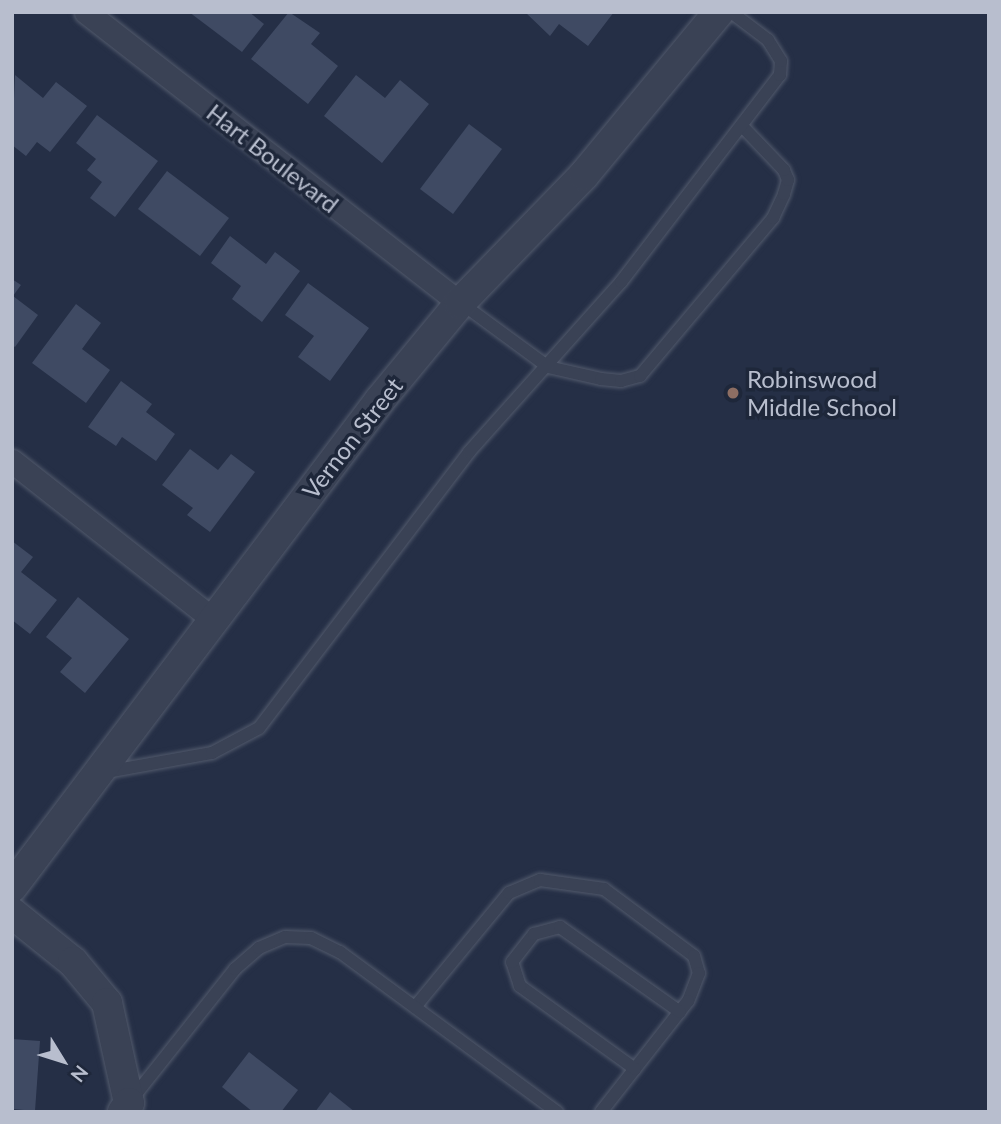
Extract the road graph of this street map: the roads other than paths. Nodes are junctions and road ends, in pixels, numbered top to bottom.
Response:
1 (86, 12) edge
2 (719, 12) edge
3 (731, 12) edge
4 (742, 127) junction
5 (460, 303) junction
6 (548, 367) junction
7 (12, 461) edge
8 (214, 620) junction
9 (98, 773) junction
10 (12, 887) edge
11 (12, 913) edge
12 (415, 1007) junction
13 (680, 1012) junction
14 (635, 1069) junction
15 (131, 1109) edge
16 (556, 1112) edge
17 (601, 1112) edge

1 - 5 street, Hart Boulevard
2 - 5 street, Vernon Street
3 - 4 lane
4 - 6 lane
4 - 6 lane
5 - 6 lane
5 - 8 street, Vernon Street
6 - 9 lane
7 - 8 street
8 - 9 street, Vernon Street
9 - 10 street, Vernon Street
11 - 15 street
12 - 13 lane
12 - 15 lane
12 - 16 lane
13 - 14 lane
13 - 14 lane
14 - 17 lane

